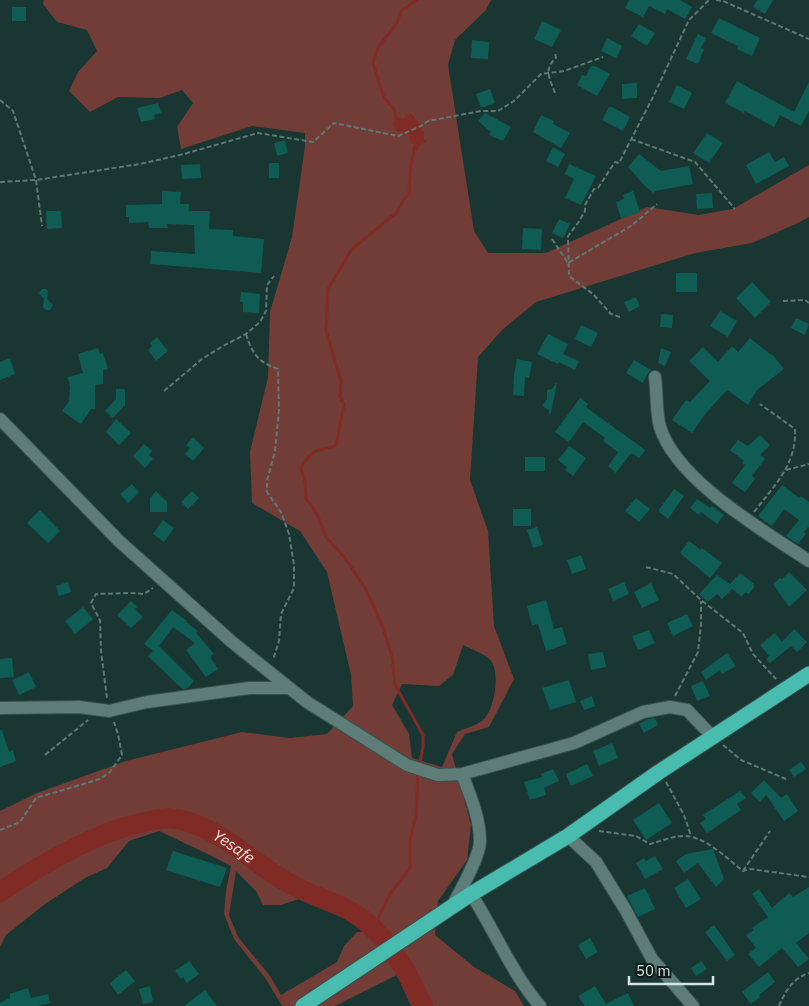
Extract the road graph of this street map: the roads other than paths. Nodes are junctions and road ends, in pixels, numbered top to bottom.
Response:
1 (655, 377) dead end
2 (0, 419) edge
3 (809, 561) edge
4 (809, 674) edge
5 (290, 688) junction
6 (0, 708) edge
7 (712, 736) junction
8 (462, 774) junction
9 (568, 836) junction
10 (471, 894) junction
11 (451, 908) junction
12 (303, 1006) edge
13 (540, 1006) edge
14 (693, 1006) edge

1 - 3 street
2 - 5 street
4 - 7 highway
5 - 6 street
5 - 8 street
7 - 8 street
7 - 9 highway
8 - 11 street
9 - 10 highway
9 - 14 street
10 - 11 highway
10 - 13 street
11 - 12 highway

